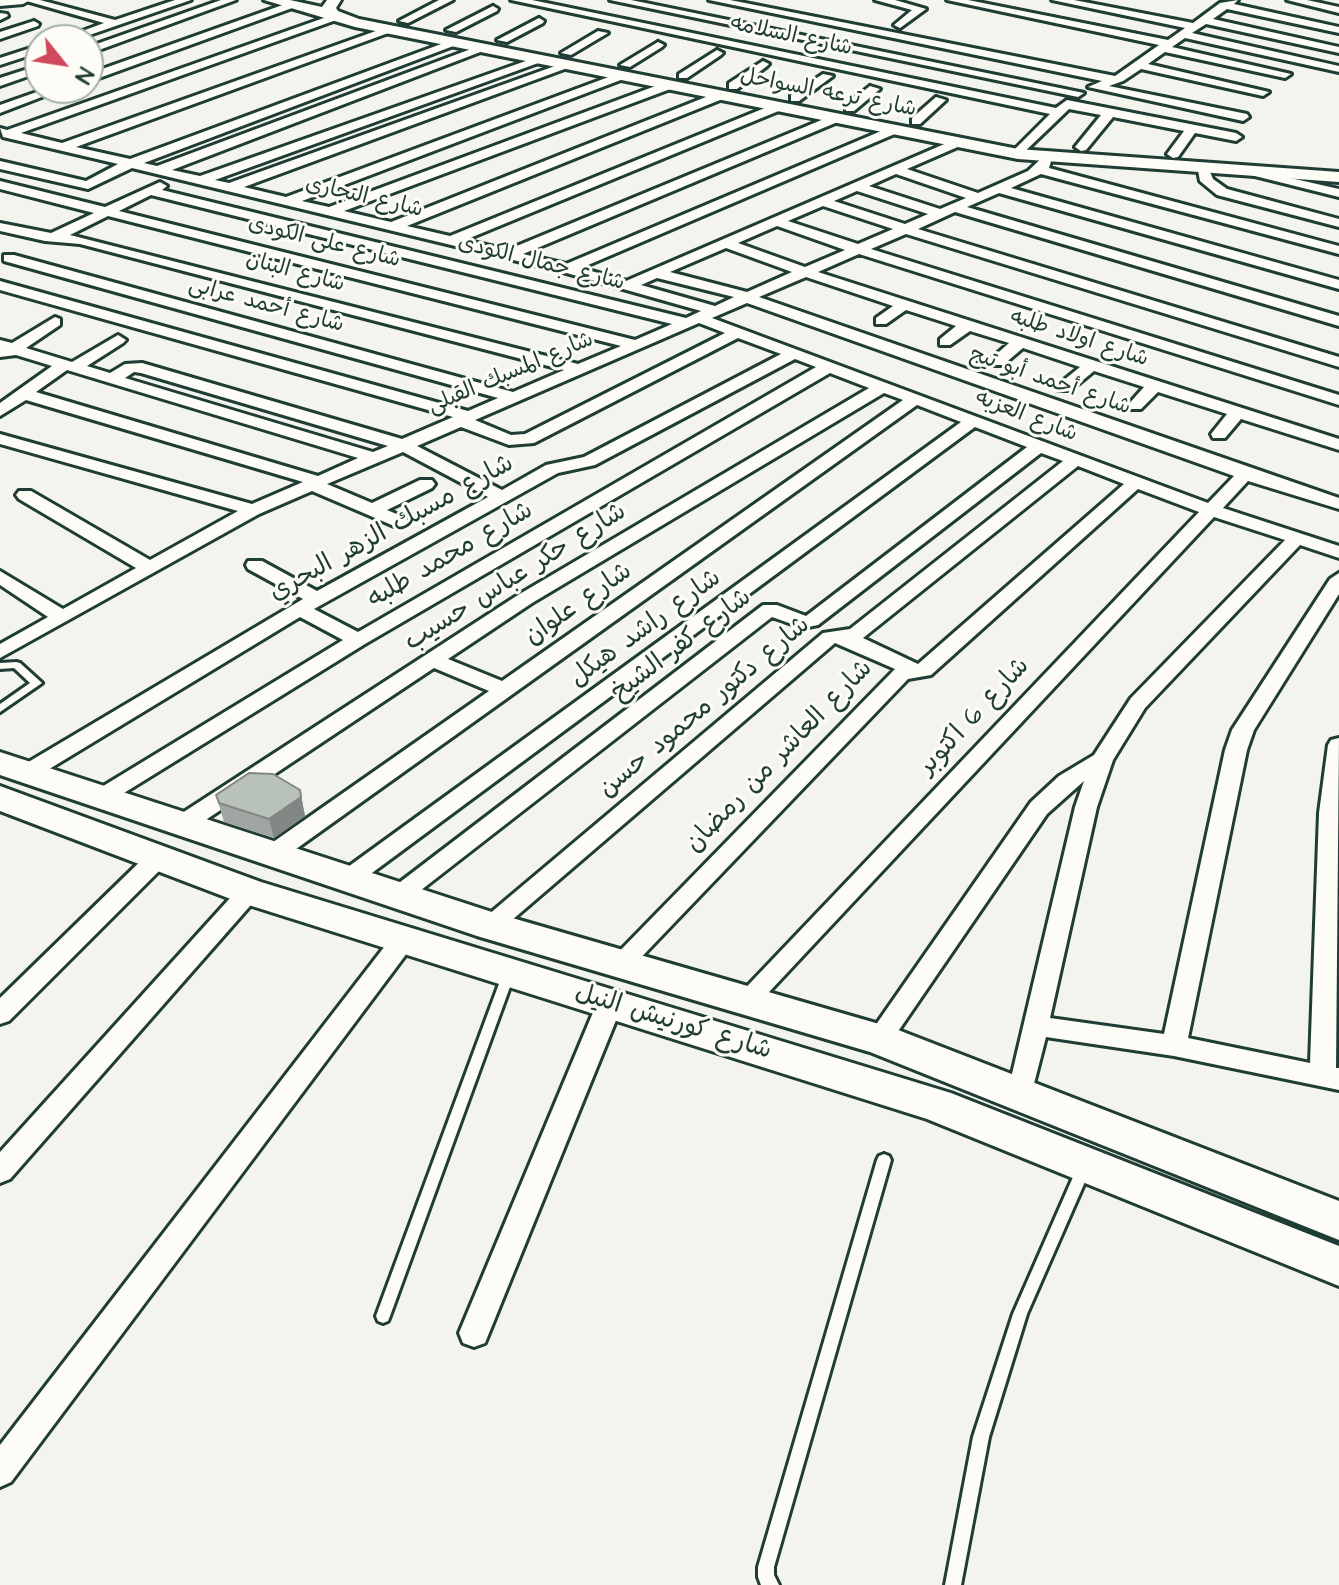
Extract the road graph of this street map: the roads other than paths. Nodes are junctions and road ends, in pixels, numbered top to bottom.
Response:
1 (186, 0) edge
2 (231, 0) edge
3 (271, 0) edge
4 (309, 0) edge
5 (448, 0) edge
6 (516, 0) edge
7 (615, 0) edge
8 (714, 0) edge
9 (775, 0) edge
10 (880, 0) edge
11 (952, 0) edge
12 (1057, 0) edge
13 (1292, 0) edge
14 (1226, 2) edge
15 (10, 5) edge
16 (291, 5) junction
17 (333, 9) edge
18 (493, 9) dead end
19 (1339, 10) edge
20 (356, 16) junction
21 (539, 21) dead end
22 (116, 23) junction
23 (1197, 23) junction
24 (900, 25) junction
25 (104, 27) edge
26 (24, 28) edge
27 (407, 28) junction
28 (387, 30) junction
29 (1339, 30) edge
30 (602, 33) dead end
31 (1180, 34) junction
32 (0, 36) edge
33 (104, 36) edge
34 (452, 37) junction
35 (118, 40) junction
36 (503, 40) junction
37 (104, 45) edge
38 (658, 45) dead end
39 (1164, 46) junction
40 (0, 48) edge
41 (479, 49) junction
42 (1339, 50) edge
43 (158, 53) junction
44 (717, 53) dead end
45 (22, 54) joint
46 (567, 59) junction
47 (537, 60) junction
48 (0, 62) edge
49 (763, 64) dead end
50 (199, 65) junction
51 (1134, 68) junction
52 (615, 69) junction
53 (1339, 69) edge
54 (104, 72) edge
55 (267, 73) junction
56 (24, 74) edge
57 (1285, 74) dead end
58 (827, 76) dead end
59 (676, 80) junction
60 (1117, 80) junction
61 (0, 82) edge
62 (292, 82) junction
63 (1093, 87) junction
64 (874, 89) dead end
65 (320, 91) junction
66 (736, 92) junction
67 (1263, 92) dead end
68 (1078, 93) junction
69 (348, 98) junction
70 (795, 98) junction
71 (24, 100) edge
72 (940, 100) dead end
73 (777, 107) junction
74 (1255, 108) dead end
75 (0, 109) edge
76 (1062, 109) junction
77 (390, 112) junction
78 (843, 113) junction
79 (1110, 113) junction
80 (1243, 117) dead end
81 (413, 121) junction
82 (916, 121) junction
83 (427, 127) dead end
84 (1192, 129) junction
85 (893, 130) junction
86 (3, 133) edge
87 (441, 133) dead end
88 (1236, 137) dead end
89 (25, 138) junction
90 (454, 138) junction
91 (956, 143) junction
92 (1081, 147) junction
93 (0, 148) edge
94 (60, 148) junction
95 (1023, 149) junction
96 (489, 152) junction
97 (84, 154) junction
98 (1173, 154) junction
99 (1043, 164) junction
100 (0, 165) edge
101 (127, 165) junction
102 (1339, 166) edge
103 (1202, 168) junction
104 (895, 169) junction
105 (156, 171) junction
106 (1256, 172) junction
107 (179, 177) junction
108 (1339, 177) edge
109 (199, 181) junction
110 (0, 185) edge
111 (857, 186) junction
112 (229, 188) junction
113 (998, 189) junction
114 (150, 191) junction
115 (1339, 193) edge
116 (979, 198) junction
117 (822, 201) junction
118 (286, 202) junction
119 (110, 211) junction
120 (948, 211) junction
121 (328, 212) junction
122 (776, 221) junction
123 (1339, 223) edge
124 (0, 227) edge
125 (392, 227) junction
126 (905, 229) junction
127 (51, 238) junction
128 (451, 241) junction
129 (726, 243) junction
130 (860, 250) junction
131 (1339, 250) edge
132 (508, 255) junction
133 (4, 260) edge
134 (44, 267) junction
135 (567, 269) junction
136 (656, 273) junction
137 (807, 273) junction
138 (1339, 285) edge
139 (2, 286) edge
140 (626, 286) junction
141 (748, 298) junction
142 (903, 305) junction
143 (717, 311) junction
144 (693, 321) junction
145 (881, 321) dead end
146 (1339, 321) edge
147 (55, 322) dead end
148 (966, 326) junction
149 (736, 333) junction
150 (118, 340) dead end
151 (945, 342) dead end
152 (1019, 343) junction
153 (636, 345) junction
154 (4, 350) edge
155 (793, 354) junction
156 (997, 362) dead end
157 (1339, 362) edge
158 (69, 365) junction
159 (1091, 366) junction
160 (828, 367) junction
161 (577, 369) junction
162 (113, 378) junction
163 (882, 387) junction
164 (1065, 387) dead end
165 (1154, 387) junction
166 (25, 394) junction
167 (512, 397) junction
168 (915, 399) junction
169 (1339, 400) edge
170 (1135, 406) dead end
171 (0, 411) edge
172 (1237, 413) junction
173 (463, 418) junction
174 (973, 421) junction
175 (1219, 434) dead end
176 (4, 444) edge
177 (403, 445) junction
178 (1339, 445) edge
179 (1039, 446) junction
180 (372, 457) junction
181 (1076, 459) junction
182 (1245, 474) junction
183 (1136, 482) junction
184 (314, 483) junction
185 (426, 484) dead end
186 (25, 495) dead end
187 (502, 497) junction
188 (1339, 504) edge
189 (253, 510) junction
190 (372, 510) junction
191 (1210, 510) junction
192 (400, 522) dead end
193 (1297, 538) junction
194 (1339, 552) edge
195 (255, 565) dead end
196 (150, 568) junction
197 (0, 577) edge
198 (1339, 579) edge
199 (317, 599) junction
200 (299, 609) junction
201 (62, 617) junction
202 (809, 621) junction
203 (844, 637) junction
204 (358, 640) junction
205 (0, 652) edge
206 (433, 660) junction
207 (0, 666) edge
208 (916, 671) junction
209 (505, 690) junction
210 (0, 709) edge
211 (1339, 745) edge
212 (1102, 760) junction
213 (6, 786) edge
214 (103, 796) junction
215 (184, 823) junction
216 (274, 853) junction
217 (160, 856) junction
218 (349, 878) junction
219 (249, 892) junction
220 (399, 895) junction
221 (490, 926) junction
222 (404, 939) junction
223 (620, 963) junction
224 (509, 972) junction
225 (746, 1000) junction
226 (610, 1003) junction
227 (0, 1014) edge
228 (1037, 1026) junction
229 (879, 1039) junction
230 (1174, 1046) junction
231 (1331, 1077) edge
232 (1020, 1095) junction
233 (884, 1160) dead end
234 (1086, 1165) junction
235 (0, 1171) edge
236 (1339, 1221) edge
237 (1339, 1266) edge
238 (383, 1316) dead end
239 (474, 1333) dead end
240 (0, 1471) edge
241 (771, 1585) edge
242 (953, 1585) edge

1 - 22 street
2 - 35 street
3 - 16 main road
4 - 17 main road
5 - 27 street
6 - 76 street, شارع السلامه
7 - 68 street
8 - 60 street
9 - 24 street
10 - 24 street
11 - 39 street
12 - 23 street
13 - 19 street
14 - 23 street
14 - 29 street
15 - 22 street
16 - 17 main road
16 - 43 street
17 - 20 main road, شارع ترعه السواحل
17 - 50 street
18 - 34 street
20 - 27 main road, شارع ترعه السواحل
20 - 28 main road, شارع ترعه السواحل
20 - 89 street
21 - 36 street
22 - 25 street
23 - 31 street
23 - 42 street
24 - 51 street
26 - 32 street
27 - 28 main road, شارع ترعه السواحل
27 - 34 main road, شارع ترعه السواحل
27 - 62 street
28 - 55 street
30 - 46 street
31 - 39 street
31 - 53 street
33 - 35 street
34 - 36 main road, شارع ترعه السواحل
34 - 41 main road, شارع ترعه السواحل
34 - 65 street
35 - 37 street
35 - 43 street
36 - 46 main road, شارع ترعه السواحل
38 - 52 street
39 - 51 street
39 - 57 street
40 - 45 street
41 - 47 main road, شارع ترعه السواحل
41 - 69 street
43 - 50 street
43 - 54 street
44 - 59 street
45 - 48 street
46 - 47 main road, شارع ترعه السواحل
46 - 52 main road, شارع ترعه السواحل
46 - 81 street
47 - 77 street
49 - 66 street
50 - 86 street
51 - 60 street
51 - 67 street
52 - 59 main road, شارع ترعه السواحل
52 - 90 street
55 - 62 street
55 - 94 street
56 - 61 street
58 - 70 street
59 - 66 main road, شارع ترعه السواحل
59 - 96 street
60 - 63 street
60 - 74 street
62 - 65 street
62 - 97 street
63 - 68 street
63 - 80 street
64 - 78 street
65 - 69 street
65 - 101 street
66 - 70 main road, شارع ترعه السواحل
66 - 73 main road, شارع ترعه السواحل
66 - 125 street
68 - 76 street
69 - 77 street
69 - 105 street
70 - 78 main road, شارع ترعه السواحل
71 - 75 street
72 - 82 street
73 - 78 main road, شارع ترعه السواحل
73 - 128 street
76 - 79 street, شارع السلامه
76 - 95 street
77 - 81 street
77 - 109 street
78 - 82 main road, شارع ترعه السواحل
78 - 85 main road, شارع ترعه السواحل
78 - 132 street
79 - 84 street, شارع السلامه
79 - 92 street
81 - 83 street
81 - 112 street
82 - 95 main road, شارع ترعه السواحل
84 - 88 street, شارع السلامه
84 - 98 street
85 - 91 main road, شارع ترعه السواحل
85 - 135 street
86 - 89 street, شارع التجارى
87 - 90 street
89 - 93 street
89 - 94 street, شارع التجارى
90 - 96 street
90 - 118 street
91 - 95 main road, شارع ترعه السواحل
91 - 104 street
92 - 95 main road, شارع ترعه السواحل
92 - 98 main road, شارع ترعه السواحل
94 - 97 street, شارع التجارى
95 - 99 main road, شارع ترعه السواحل
96 - 121 street
97 - 101 street, شارع التجارى
98 - 102 main road, شارع ترعه السواحل
99 - 103 main road, شارع ترعه السواحل
99 - 113 street, شارع المسبك القبلى
99 - 131 street
100 - 101 street
101 - 105 street, شارع التجارى
103 - 106 main road, شارع ترعه السواحل
103 - 123 street
104 - 111 street
104 - 116 street
105 - 107 street, شارع التجارى
106 - 108 main road, شارع ترعه السواحل
106 - 115 street
107 - 109 street, شارع التجارى
107 - 114 street
109 - 112 street, شارع التجارى
110 - 119 street, شارع على الكودى
111 - 117 street
111 - 120 street
112 - 118 street, شارع التجارى
113 - 116 street, شارع المسبك القبلى
113 - 138 street
114 - 119 street
114 - 144 street, شارع جمال الكودى
116 - 120 street, شارع المسبك القبلى
117 - 122 street
117 - 126 street
118 - 121 street, شارع التجارى
119 - 127 street
119 - 153 street, شارع على الكودى
120 - 126 street, شارع المسبك القبلى
120 - 146 street
121 - 125 street, شارع التجارى
122 - 129 street
122 - 130 street
124 - 127 street, شارع البنان
125 - 128 street, شارع التجارى
126 - 130 street, شارع المسبك القبلى
126 - 157 street
127 - 133 street
127 - 161 street, شارع البنان
128 - 132 street, شارع التجارى
129 - 136 street
129 - 137 street, شارع اولاد طلبه
130 - 137 street, شارع المسبك القبلى
130 - 169 street
132 - 135 street, شارع التجارى
133 - 134 street, شارع أحمد عرابى
134 - 139 street
134 - 167 street, شارع أحمد عرابى
135 - 140 street, شارع التجارى
136 - 140 street
136 - 141 street, شارع أحمد أبو تيج
137 - 141 street, شارع المسبك القبلى
137 - 142 street, شارع اولاد طلبه
139 - 173 street
140 - 143 street, شارع التجارى
141 - 143 street, شارع المسبك القبلى
141 - 182 street, شارع أحمد أبو تيج
142 - 145 street
142 - 148 street, شارع اولاد طلبه
143 - 144 street, شارع المسبك القبلى
144 - 149 street, شارع العزبه
144 - 153 street, شارع المسبك القبلى
147 - 154 street
148 - 151 street
148 - 152 street, شارع اولاد طلبه
149 - 155 street, شارع العزبه
149 - 173 street
150 - 158 street
152 - 156 street
152 - 159 street, شارع اولاد طلبه
153 - 161 street, شارع المسبك القبلى
154 - 158 street
155 - 160 street, شارع العزبه
155 - 187 street, شارع مسبك الزهر البحري
158 - 162 street
158 - 166 street
159 - 164 street
159 - 165 street, شارع اولاد طلبه
160 - 163 street, شارع العزبه
160 - 204 street, شارع محمد طلبه
161 - 167 street, شارع المسبك القبلى
162 - 177 street
162 - 180 street
163 - 168 street, شارع العزبه
163 - 206 street, شارع حكر عباس حسيب
165 - 170 street
165 - 172 street, شارع اولاد طلبه
166 - 171 street
166 - 184 street
167 - 173 street, شارع المسبك القبلى
168 - 174 street, شارع العزبه
168 - 209 street, شارع علوان
172 - 175 street
172 - 178 street, شارع اولاد طلبه
173 - 177 street, شارع المسبك القبلى
174 - 179 street, شارع العزبه
174 - 218 street, شارع راشد هيكل
176 - 189 street
177 - 180 street, شارع المسبك القبلى
177 - 187 street
179 - 181 street, شارع العزبه
179 - 202 street
180 - 184 street, شارع المسبك القبلى
181 - 183 street, شارع العزبه
181 - 203 street, شارع دكتور محمود حسن
182 - 188 street, شارع أحمد أبو تيج
182 - 191 street, شارع 6 اكتوبر
183 - 191 street, شارع العزبه
183 - 208 street, شارع العاشر من رمضان
184 - 189 street, شارع المسبك القبلى
184 - 190 street
185 - 190 street
186 - 196 street
187 - 199 street, شارع مسبك الزهر البحري
189 - 196 street, شارع المسبك القبلى
190 - 192 street
191 - 193 street, شارع العزبه
191 - 225 street, شارع 6 اكتوبر
193 - 194 street, شارع العزبه
193 - 212 street
195 - 199 street
196 - 201 street, شارع المسبك القبلى
197 - 201 street
198 - 230 street
199 - 200 street, شارع مسبك الزهر البحري
200 - 204 street
200 - 213 street, شارع مسبك الزهر البحري
201 - 205 street, شارع المسبك القبلى
202 - 203 street
202 - 220 street, شارع كفر الشيخ
203 - 208 street
203 - 221 street, شارع دكتور محمود حسن
204 - 214 street, شارع محمد طلبه
206 - 209 street
206 - 215 street, شارع حكر عباس حسيب
207 - 210 lane
208 - 223 street, شارع العاشر من رمضان
209 - 216 street, شارع علوان
211 - 231 street
212 - 228 street
212 - 229 street
213 - 214 main road, شارع كورنيش النيل
213 - 217 main road, شارع كورنيش النيل
214 - 215 main road, شارع كورنيش النيل
215 - 216 main road, شارع كورنيش النيل
216 - 218 main road, شارع كورنيش النيل
217 - 219 main road, شارع كورنيش النيل
217 - 227 street
218 - 220 main road, شارع كورنيش النيل
219 - 222 main road, شارع كورنيش النيل
219 - 235 street
220 - 221 main road, شارع كورنيش النيل
221 - 223 main road, شارع كورنيش النيل
222 - 224 main road, شارع كورنيش النيل
222 - 240 street
223 - 225 main road, شارع كورنيش النيل
224 - 226 main road, شارع كورنيش النيل
224 - 238 lane
225 - 229 main road, شارع كورنيش النيل
226 - 234 main road, شارع كورنيش النيل
226 - 239 street
228 - 230 street
228 - 232 street
229 - 232 main road, شارع كورنيش النيل
230 - 231 street
232 - 236 main road, شارع كورنيش النيل
233 - 241 lane
234 - 237 main road, شارع كورنيش النيل
234 - 242 lane

